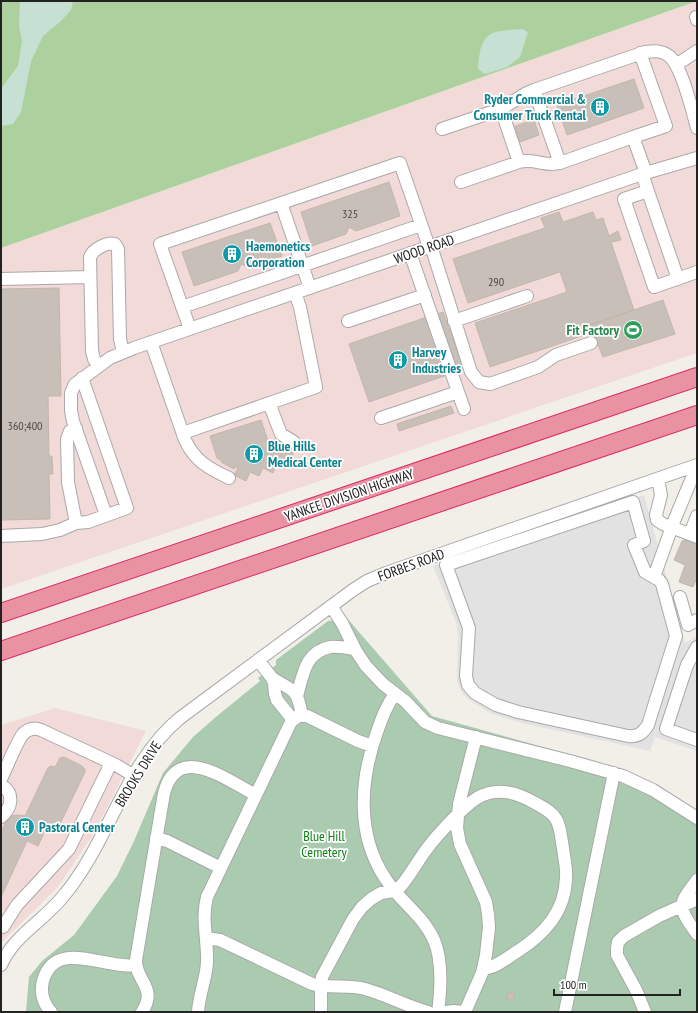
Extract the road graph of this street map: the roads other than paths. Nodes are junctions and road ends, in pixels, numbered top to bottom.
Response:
1 (697, 51) edge
2 (640, 53) junction
3 (676, 65) junction
4 (534, 90) junction
5 (501, 110) junction
6 (697, 128) edge
7 (442, 130) dead end
8 (633, 137) junction
9 (697, 158) edge
10 (519, 162) junction
11 (560, 162) junction
12 (644, 173) junction
13 (461, 182) dead end
14 (648, 191) junction
15 (281, 203) junction
16 (421, 225) junction
17 (430, 246) junction
18 (410, 253) junction
19 (303, 266) junction
20 (697, 272) edge
21 (90, 277) junction
22 (678, 278) junction
23 (1, 279) edge
24 (310, 288) junction
25 (295, 293) junction
26 (425, 295) junction
27 (527, 296) dead end
28 (182, 307) junction
29 (454, 321) junction
30 (348, 322) dead end
31 (190, 329) junction
32 (151, 342) junction
33 (591, 343) dead end
34 (123, 352) junction
35 (98, 366) junction
36 (697, 377) edge
37 (82, 378) junction
38 (458, 392) junction
39 (269, 403) junction
40 (464, 409) dead end
41 (697, 415) edge
42 (381, 418) dead end
43 (76, 428) junction
44 (183, 433) junction
45 (294, 442) dead end
46 (696, 466) edge
47 (229, 478) dead end
48 (658, 479) junction
49 (106, 516) junction
50 (697, 516) edge
51 (76, 523) junction
52 (672, 528) junction
53 (694, 535) edge
54 (1, 536) edge
55 (654, 577) junction
56 (680, 597) dead end
57 (331, 606) junction
58 (1, 613) edge
59 (697, 620) edge
60 (354, 647) junction
61 (674, 647) junction
62 (1, 651) edge
63 (694, 651) edge
64 (258, 660) junction
65 (272, 678) junction
66 (395, 694) junction
67 (297, 696) junction
68 (297, 718) junction
69 (162, 735) joint
70 (476, 737) junction
71 (697, 740) edge
72 (372, 746) junction
73 (111, 763) junction
74 (614, 773) junction
75 (134, 776) junction
76 (1, 779) edge
77 (1, 785) edge
78 (256, 795) junction
79 (457, 816) junction
80 (1, 817) edge
81 (697, 818) edge
82 (156, 838) junction
83 (221, 868) junction
84 (697, 880) edge
85 (394, 890) junction
86 (697, 900) edge
87 (682, 906) junction
88 (2, 926) edge
89 (697, 934) edge
90 (206, 938) junction
91 (19, 940) junction
92 (1, 965) edge
93 (135, 965) junction
94 (483, 969) junction
95 (321, 986) junction
96 (51, 1012) edge
97 (142, 1012) edge
98 (198, 1012) edge
99 (322, 1012) edge
100 (428, 1012) edge
101 (438, 1012) edge
102 (446, 1012) edge
103 (464, 1012) edge
104 (565, 1012) edge
105 (645, 1012) edge

1 - 3 street
2 - 3 street
2 - 4 street
2 - 8 street
3 - 6 street
4 - 5 street
4 - 11 street
5 - 7 street
5 - 10 street
8 - 11 street
8 - 12 street
9 - 12 street, WOOD ROAD
10 - 11 street
10 - 13 street
12 - 14 street
12 - 17 street, WOOD ROAD
14 - 22 street
14 - 22 street
15 - 16 street
15 - 19 street
15 - 28 street
16 - 17 street
16 - 19 street
17 - 18 street, WOOD ROAD
17 - 29 street
18 - 24 street, WOOD ROAD
18 - 26 street
19 - 24 street
19 - 28 street
20 - 22 street
21 - 23 street
21 - 34 street
21 - 35 street
24 - 25 street, WOOD ROAD
25 - 31 street, WOOD ROAD
25 - 39 street
26 - 30 street
26 - 38 street
27 - 29 street
28 - 31 street
29 - 33 street
31 - 32 street, WOOD ROAD
32 - 34 street, WOOD ROAD
32 - 44 street
34 - 35 street, WOOD ROAD
35 - 37 street, WOOD ROAD
36 - 58 highway, YANKEE DIVISION HIGHWAY
37 - 43 street
37 - 49 street
38 - 40 street
38 - 42 street
39 - 44 street
39 - 45 street
41 - 62 highway
43 - 49 street
43 - 51 street
44 - 47 street
46 - 48 street, FORBES ROAD
46 - 52 street
48 - 52 street
48 - 57 street, FORBES ROAD
49 - 51 street
50 - 53 street
51 - 54 street
52 - 53 street
52 - 55 street
55 - 61 street
55 - 61 street
56 - 59 street
57 - 60 street
57 - 64 street, FORBES ROAD
60 - 66 street
60 - 67 street
61 - 63 street
63 - 71 street
64 - 65 street
64 - 69 street, FORBES ROAD
65 - 67 street
65 - 68 street
66 - 70 street
66 - 72 street
67 - 68 street
68 - 72 street
68 - 78 street
69 - 75 street, BROOKS DRIVE
70 - 74 street
70 - 79 street
72 - 85 street
73 - 75 street
73 - 76 street
73 - 88 street
74 - 81 street
74 - 104 street
75 - 91 street, BROOKS DRIVE
77 - 80 street
78 - 82 street
78 - 83 street
79 - 85 street
79 - 94 street
79 - 94 street
82 - 83 street
82 - 93 street
83 - 90 street
84 - 87 street
85 - 95 street
85 - 101 street
86 - 87 street
87 - 89 street
87 - 105 street
88 - 91 street
90 - 95 street
90 - 98 street
91 - 92 street, BROOKS DRIVE
93 - 96 street
93 - 97 street
94 - 103 street
95 - 99 street
95 - 100 street
102 - 103 street

